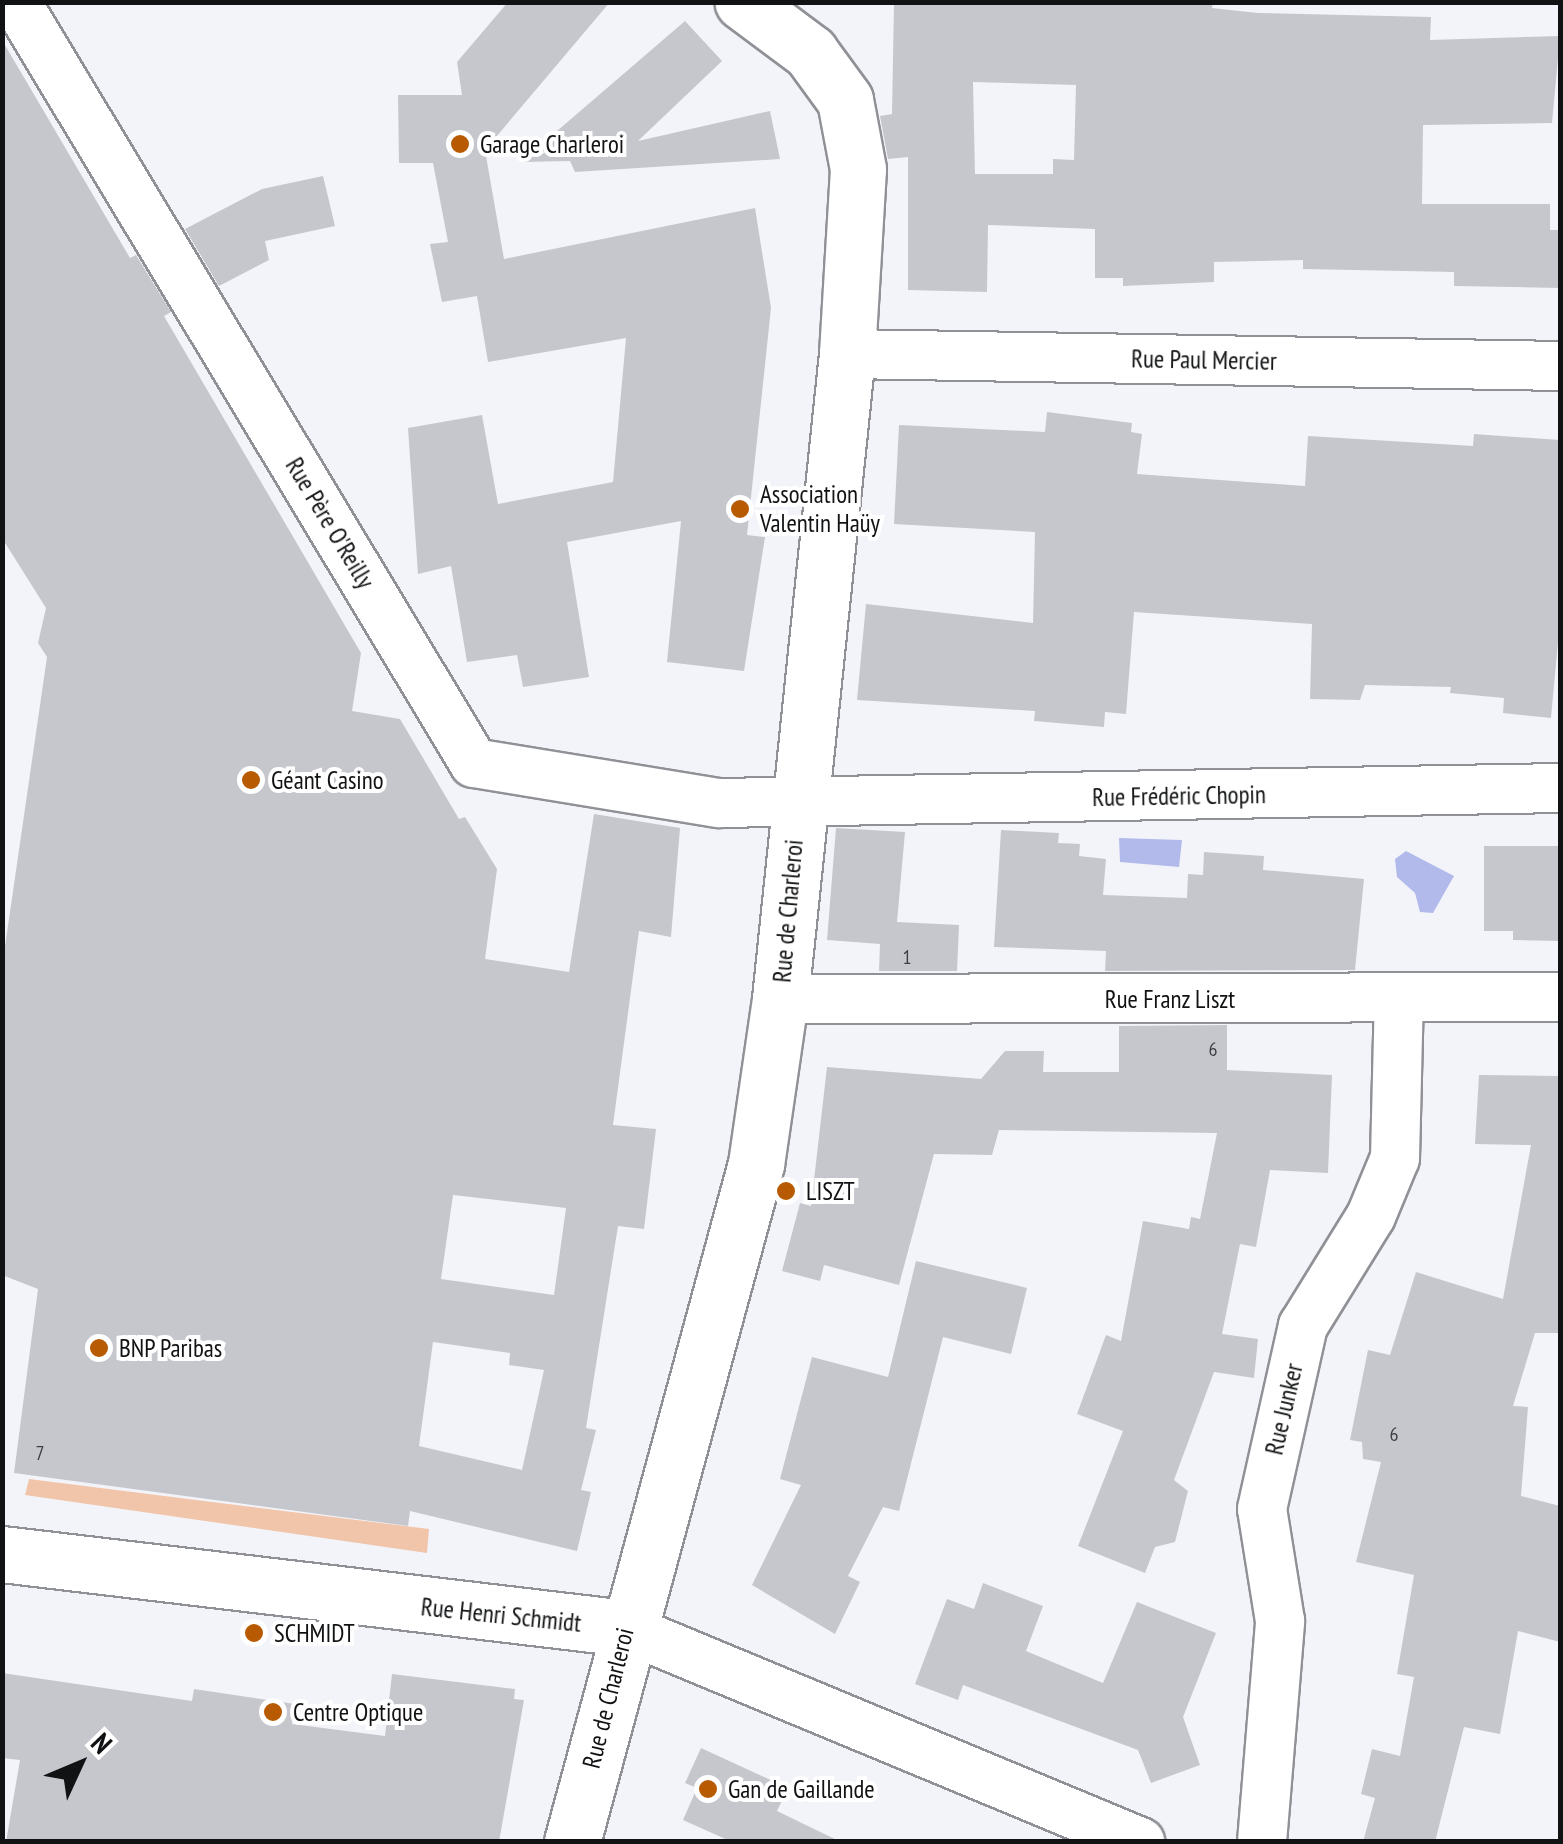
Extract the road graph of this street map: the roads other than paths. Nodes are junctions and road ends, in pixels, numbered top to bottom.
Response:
1 (16, 2) edge
2 (743, 2) edge
3 (847, 354) junction
4 (1560, 366) edge
5 (1560, 788) edge
6 (798, 804) junction
7 (1560, 997) edge
8 (780, 999) junction
9 (1399, 999) junction
10 (2, 1554) edge
11 (625, 1628) junction
12 (572, 1842) edge
13 (1140, 1842) edge
14 (1262, 1842) edge

1 - 6 street, Rue Père O'Reilly
2 - 3 street, Rue de Charleroi
3 - 4 street, Rue Paul Mercier
3 - 6 street, Rue de Charleroi
5 - 6 street, Rue Frédéric Chopin
6 - 8 street, Rue de Charleroi
7 - 9 street, Rue Franz Liszt
8 - 9 street, Rue Franz Liszt
8 - 11 street, Rue de Charleroi
9 - 14 street, Rue Junker
10 - 11 street, Rue Henri Schmidt
11 - 12 street, Rue de Charleroi
11 - 13 street, Rue Henri Schmidt

